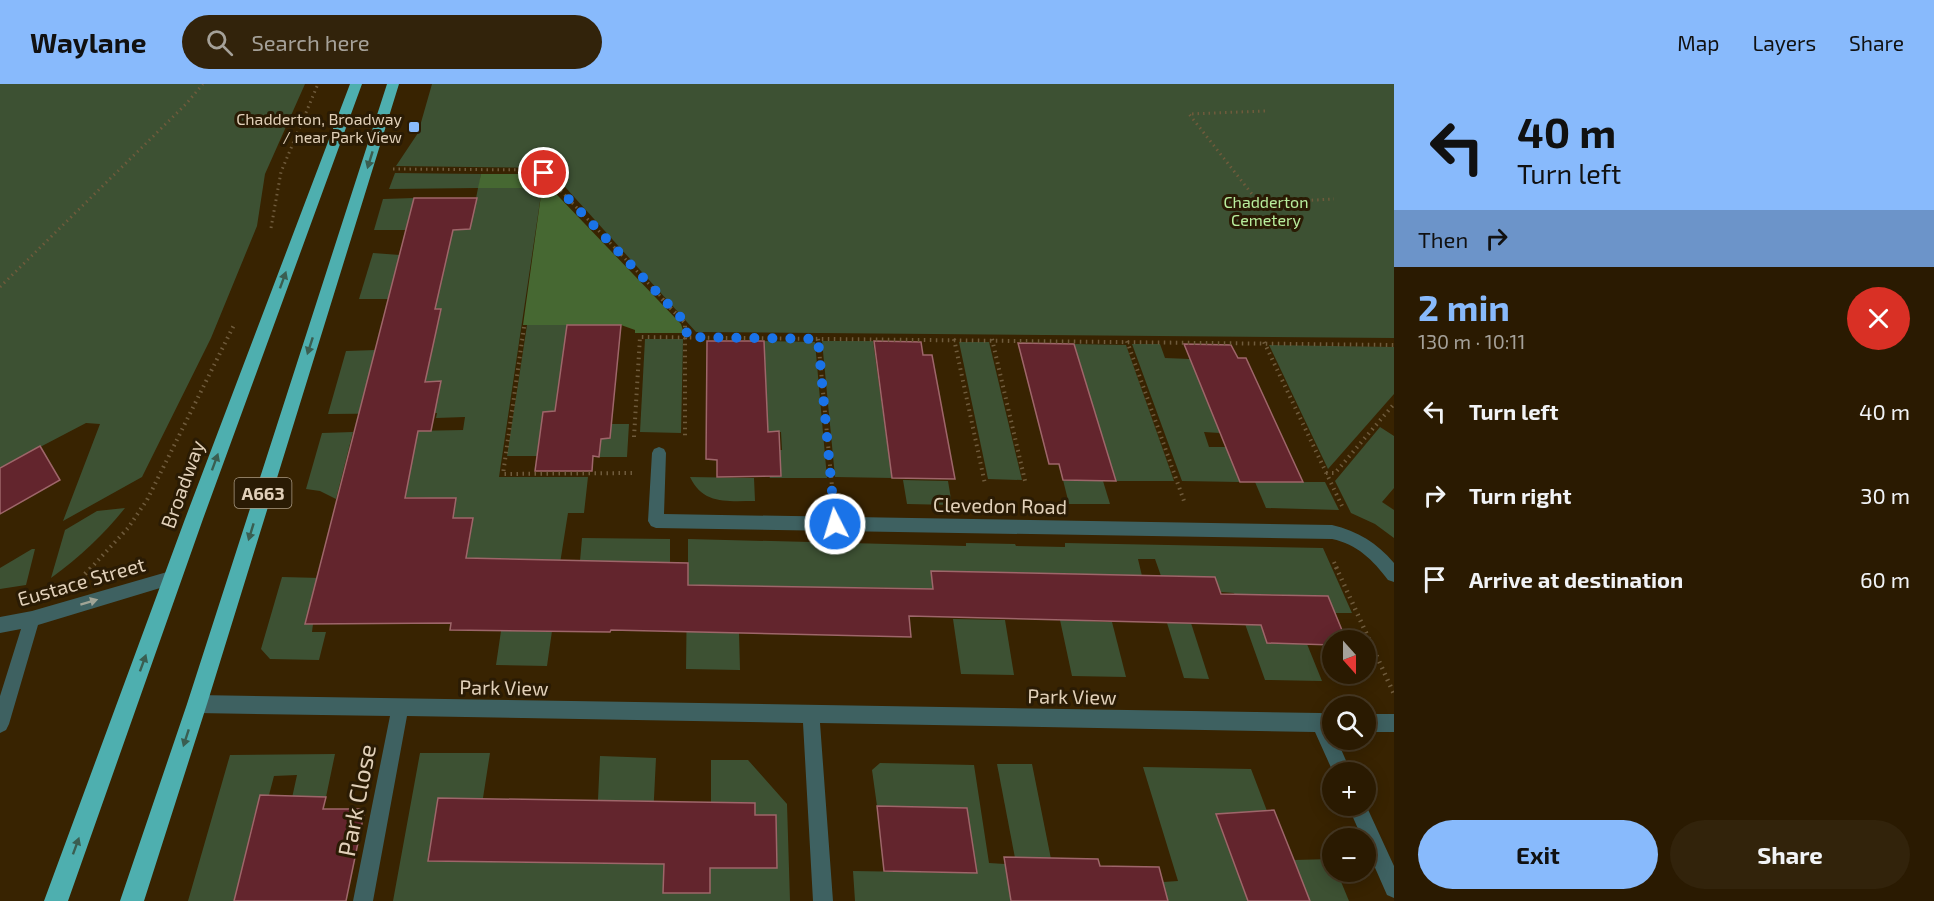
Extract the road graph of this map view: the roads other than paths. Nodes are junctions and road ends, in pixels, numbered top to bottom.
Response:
1 (356, 84) edge
2 (393, 84) edge
3 (659, 453) dead end
4 (1394, 575) edge
5 (174, 577) junction
6 (33, 619) junction
7 (0, 625) edge
8 (197, 704) junction
9 (400, 708) junction
10 (811, 715) junction
11 (1322, 722) edge
12 (1376, 723) edge
13 (1394, 723) edge
14 (0, 724) edge
15 (1362, 816) edge
16 (1394, 888) edge
17 (56, 901) edge
18 (132, 901) edge
19 (363, 901) edge
20 (823, 901) edge

5 -> 1 highway, Broadway / A663
2 -> 8 highway, A663
3 - 4 street, Clevedon Road
6 -> 5 street, Eustace Street
17 -> 5 highway, Broadway / A663
6 - 7 street, Eustace Street
6 - 14 street
8 - 9 street, Park View
8 -> 18 highway, A663
9 - 10 street, Park View
9 - 19 street, Park Close
10 - 11 street, Park View
10 - 20 street
12 - 13 street
15 - 16 street

